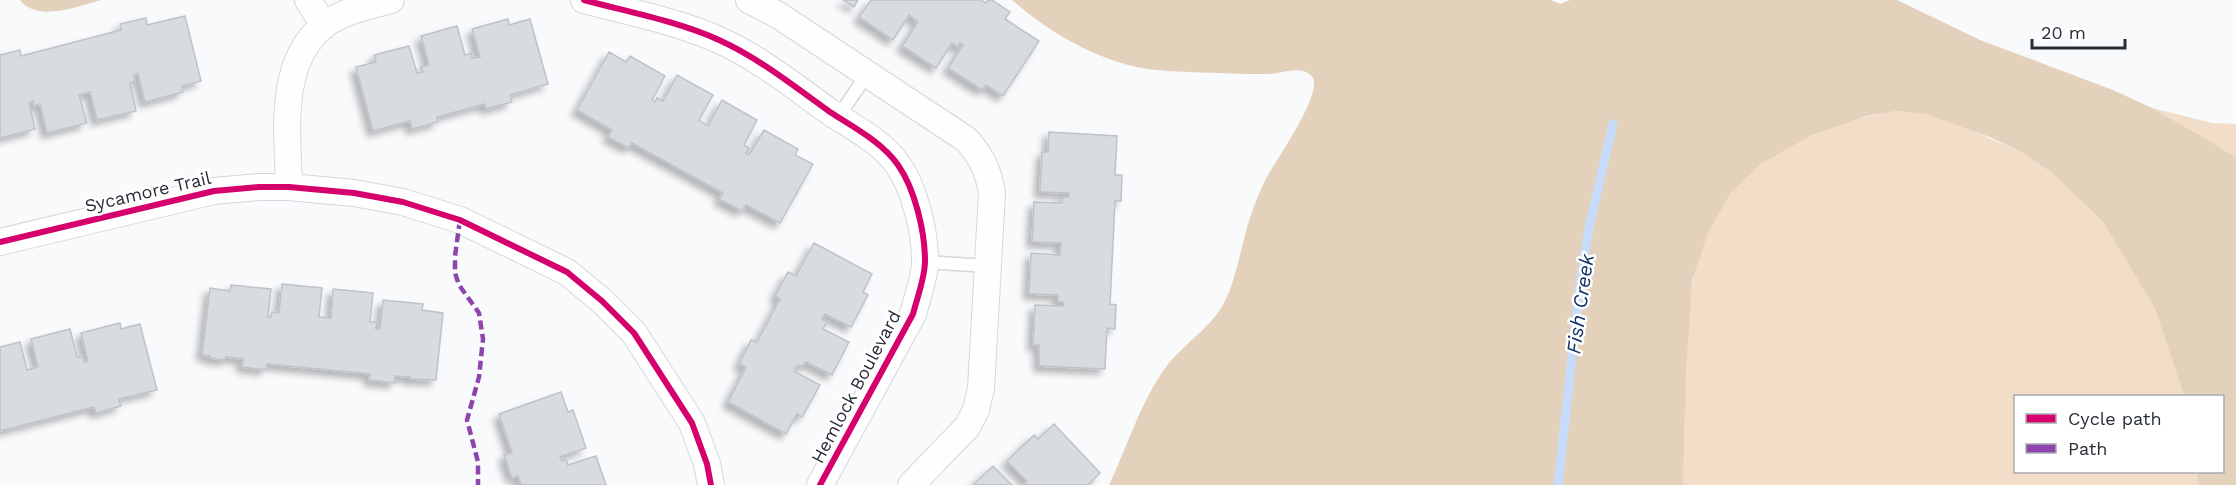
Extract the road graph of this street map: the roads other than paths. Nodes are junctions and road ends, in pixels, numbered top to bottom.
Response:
1 (308, 0) edge
2 (392, 0) edge
3 (584, 0) edge
4 (750, 0) edge
5 (324, 26) junction
6 (868, 74) junction
7 (838, 117) junction
8 (289, 187) junction
9 (0, 242) edge
10 (925, 262) junction
11 (988, 266) junction
12 (711, 485) edge
13 (820, 485) edge
14 (911, 485) edge

1 - 5 street
2 - 5 street
3 - 7 street, Hemlock Boulevard
4 - 6 street
5 - 8 street
6 - 7 lane
6 - 11 street
7 - 10 street, Hemlock Boulevard
8 - 9 street, Sycamore Trail
8 - 12 street, Sycamore Trail
10 - 11 lane
10 - 13 street, Hemlock Boulevard
11 - 14 street

